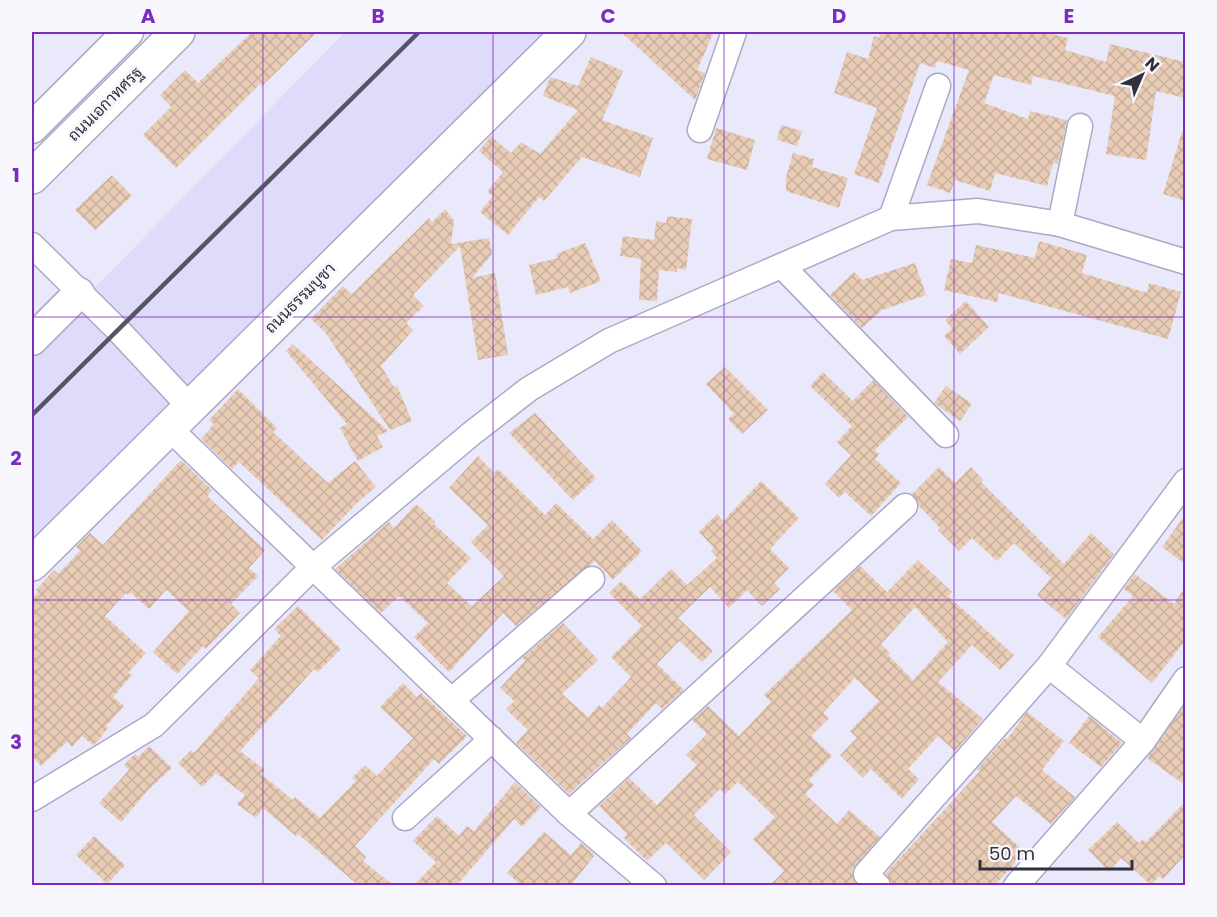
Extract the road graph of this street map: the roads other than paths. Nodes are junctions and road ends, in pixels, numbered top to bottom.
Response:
1 (128, 32) edge
2 (178, 32) edge
3 (569, 32) edge
4 (734, 32) edge
5 (938, 86) dead end
6 (1080, 126) dead end
7 (32, 128) edge
8 (700, 130) dead end
9 (32, 177) edge
10 (891, 218) junction
11 (1060, 224) junction
12 (32, 245) edge
13 (1184, 257) edge
14 (782, 266) junction
15 (79, 293) junction
16 (32, 340) edge
17 (179, 418) junction
18 (946, 435) dead end
19 (1185, 481) edge
20 (905, 506) dead end
21 (32, 564) edge
22 (312, 568) junction
23 (592, 579) dead end
24 (1049, 666) junction
25 (1185, 679) edge
26 (452, 700) junction
27 (492, 739) junction
28 (1143, 741) junction
29 (32, 799) edge
30 (569, 814) junction
31 (405, 818) dead end
32 (654, 885) edge
33 (878, 885) edge
34 (1016, 885) edge

1 - 7 street
2 - 9 main road, ถนนเอกาทศรฐ
3 - 17 main road, ถนนธรรมบูชา
4 - 8 street
5 - 10 street
6 - 11 street
10 - 11 street
10 - 14 street
11 - 13 street
12 - 15 street
14 - 18 street
14 - 22 street
15 - 16 street
15 - 17 street
17 - 21 main road, ถนนธรรมบูชา
17 - 22 street
19 - 24 street
20 - 30 street
22 - 26 street
22 - 29 street
23 - 26 street
24 - 28 street
24 - 33 street
25 - 28 street
26 - 27 street
27 - 30 street
27 - 31 street
28 - 34 street
30 - 32 street

